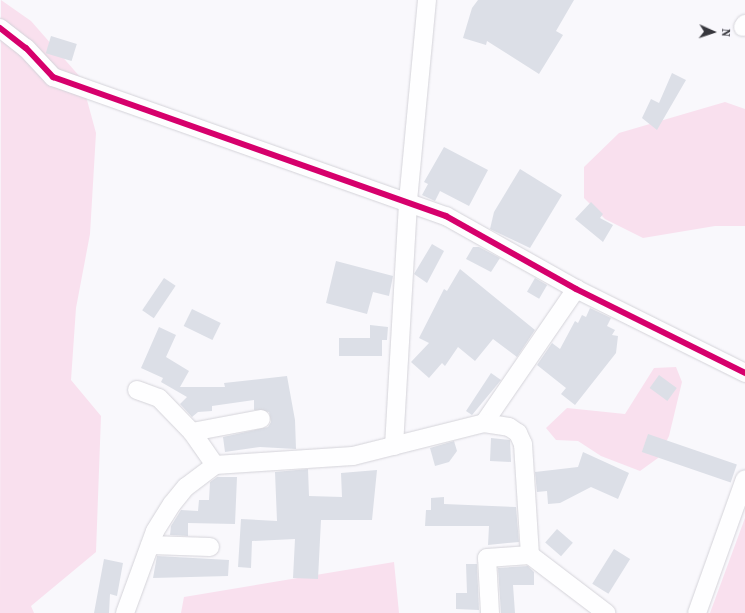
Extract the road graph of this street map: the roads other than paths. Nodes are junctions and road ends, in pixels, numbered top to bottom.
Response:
1 (427, 0) edge
2 (0, 28) edge
3 (408, 201) junction
4 (576, 289) junction
5 (745, 373) edge
6 (137, 390) dead end
7 (261, 419) dead end
8 (484, 423) junction
9 (192, 432) junction
10 (394, 446) junction
11 (215, 465) junction
12 (745, 479) edge
13 (150, 545) junction
14 (210, 547) dead end
15 (530, 555) junction
16 (125, 613) edge
17 (490, 613) edge
18 (606, 613) edge
19 (697, 613) edge

1 - 3 street
2 - 3 street
3 - 4 street
3 - 10 street
4 - 5 street
4 - 8 street
6 - 9 street
7 - 9 street
8 - 10 street
8 - 15 street
9 - 11 street
10 - 11 street
11 - 13 street
12 - 19 street
13 - 14 street
13 - 16 street
15 - 17 street
15 - 18 street

